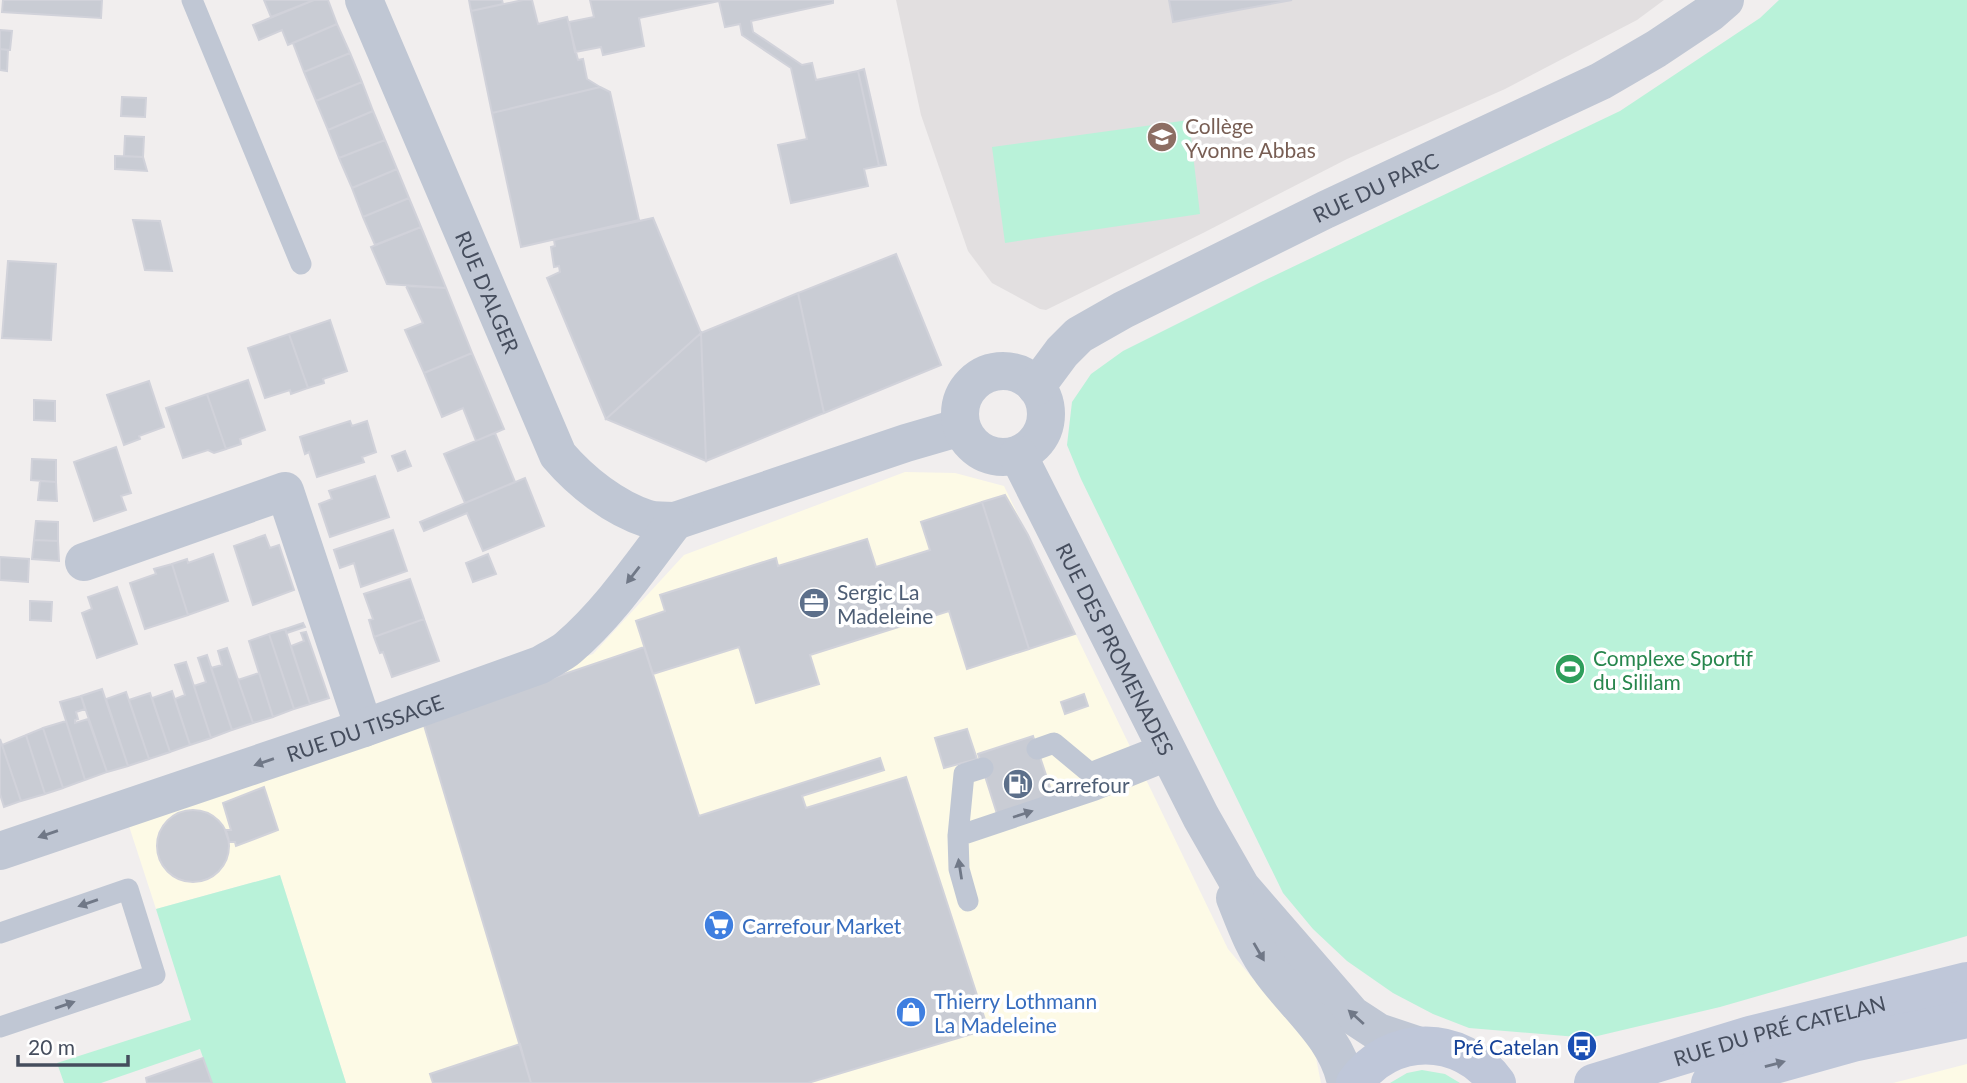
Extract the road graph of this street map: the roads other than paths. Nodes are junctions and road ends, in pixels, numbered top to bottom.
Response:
1 (192, 0) edge
2 (364, 0) edge
3 (1725, 0) edge
4 (301, 264) dead end
5 (1036, 387) junction
6 (961, 426) junction
7 (1018, 455) junction
8 (675, 521) junction
9 (84, 562) dead end
10 (364, 728) junction
11 (1037, 749) dead end
12 (1168, 751) junction
13 (983, 768) dead end
14 (958, 835) junction
15 (1215, 844) junction
16 (0, 850) edge
17 (968, 901) dead end
18 (0, 933) edge
19 (1967, 981) edge
20 (1967, 1018) edge
21 (0, 1027) edge
22 (1417, 1045) junction
23 (1346, 1083) edge
24 (1355, 1083) edge
25 (1496, 1083) edge
26 (1593, 1083) edge
27 (1710, 1083) edge

1 - 4 lane
2 - 8 street, RUE D'ALGER
3 - 5 street, RUE DU PARC
5 - 6 street
5 - 7 street
6 - 7 street
6 - 8 street
7 - 12 street, RUE DES PROMENADES
8 -> 10 street, RUE DU TISSAGE
9 - 10 street
10 -> 16 street, RUE DU TISSAGE
11 - 12 lane
14 -> 12 lane
12 - 15 street, RUE DES PROMENADES
13 - 14 lane
17 -> 14 lane
22 -> 15 street, RUE DES PROMENADES
15 -> 23 street, RUE DES PROMENADES
21 -> 18 lane
19 - 26 street, RUE DU PRÉ CATELAN
27 -> 20 street, RUE DU PRÉ CATELAN
22 - 24 street
22 - 25 street

